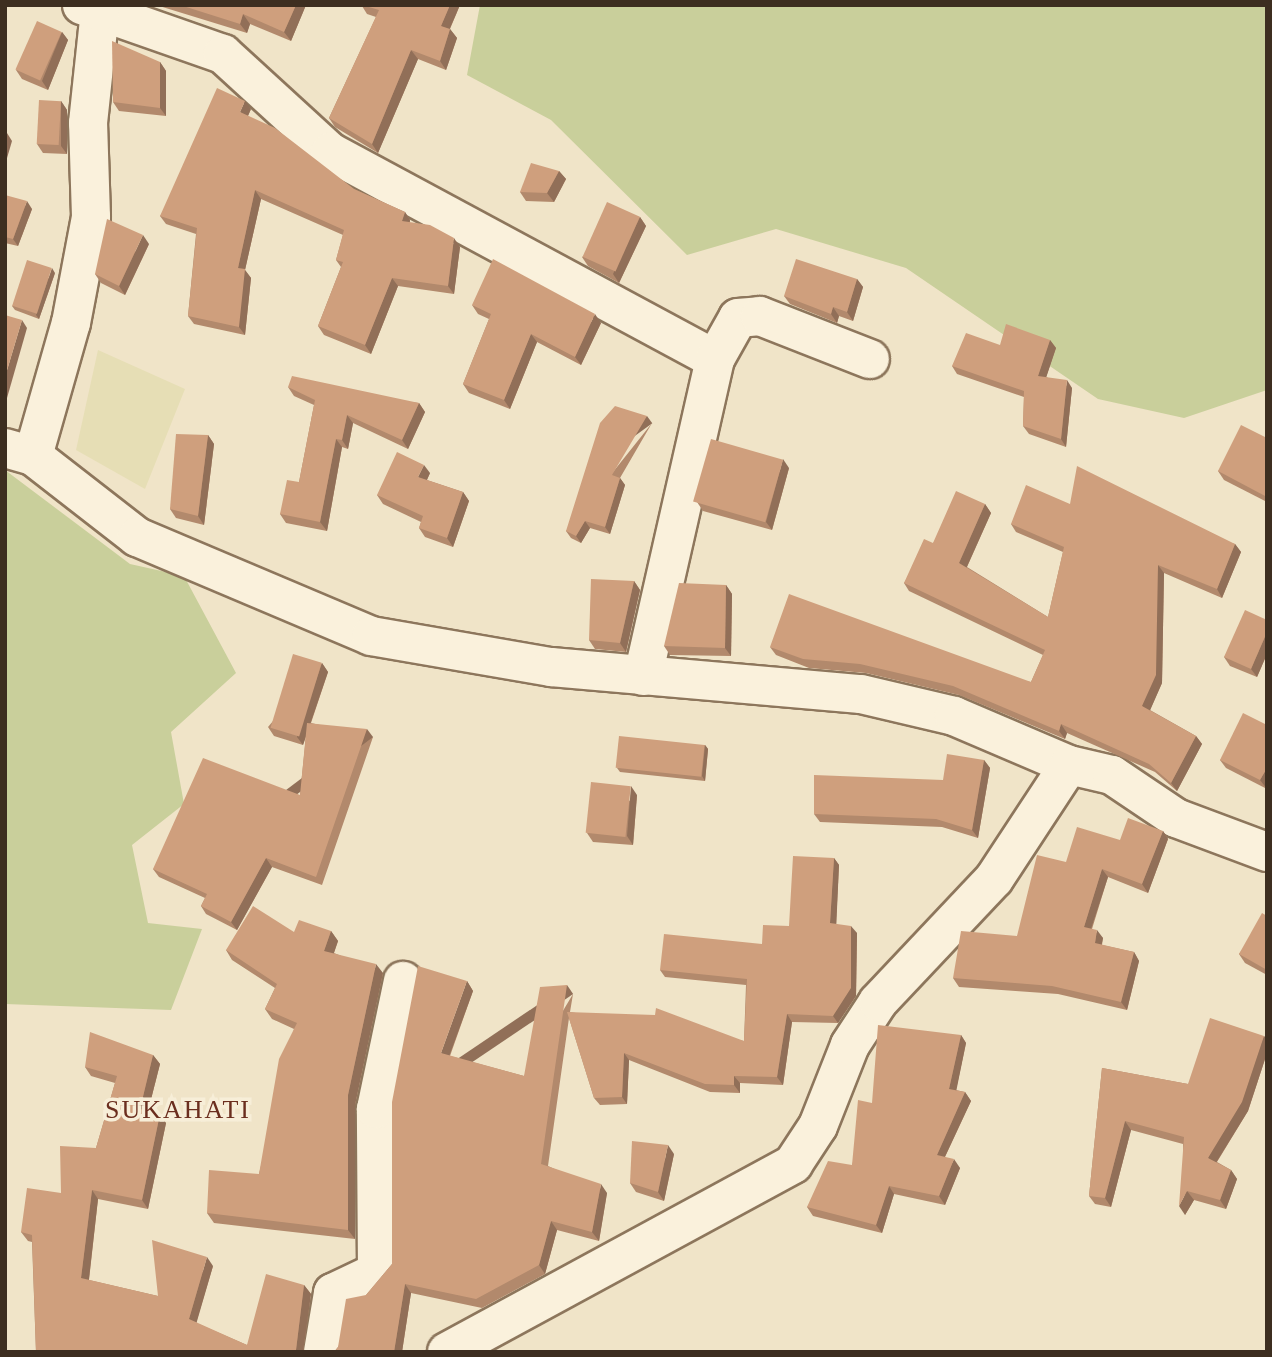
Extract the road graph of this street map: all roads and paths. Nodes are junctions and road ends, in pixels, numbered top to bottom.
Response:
1 (91, 8) edge
2 (157, 16) edge
3 (715, 359) junction
4 (870, 359) dead end
5 (19, 452) edge
6 (643, 676) junction
7 (1069, 765) junction
8 (1267, 852) edge
9 (403, 981) dead end
10 (323, 1352) edge
11 (447, 1352) edge

1 - 2 street
1 - 5 street
2 - 3 street
3 - 4 street
3 - 6 street
5 - 6 street
6 - 7 street
7 - 8 street
7 - 11 street
9 - 10 street

